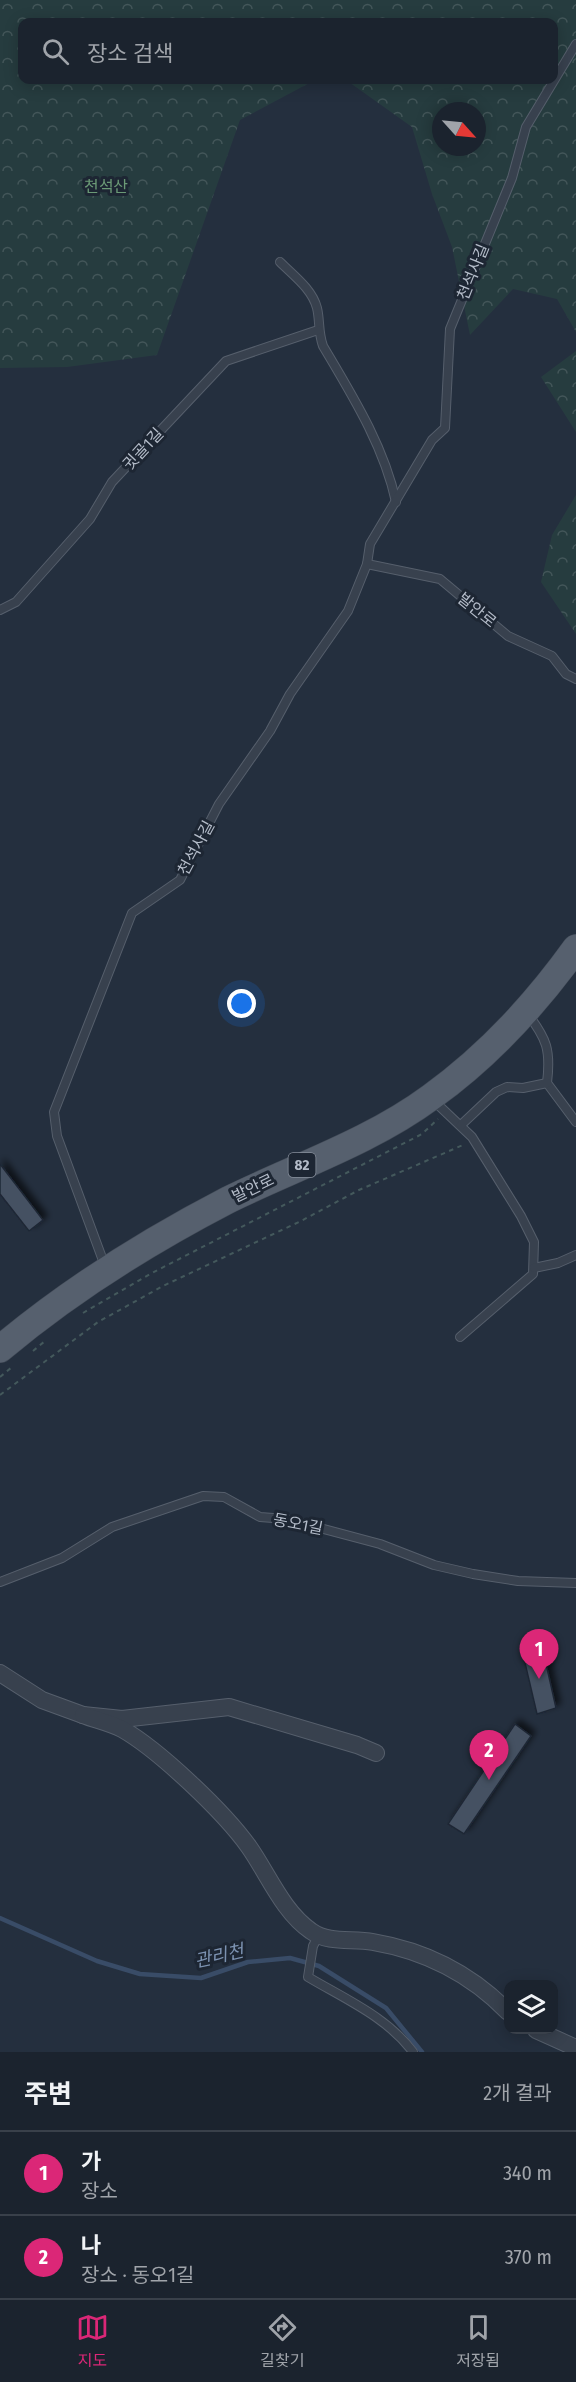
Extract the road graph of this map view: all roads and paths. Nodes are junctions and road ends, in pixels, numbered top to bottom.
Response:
1 (576, 44) edge
2 (558, 74) edge
3 (552, 84) edge
4 (280, 262) dead end
5 (318, 330) junction
6 (396, 502) junction
7 (367, 564) junction
8 (0, 610) edge
9 (576, 679) edge
10 (576, 948) edge
11 (527, 1013) junction
12 (547, 1083) junction
13 (430, 1098) junction
14 (576, 1122) edge
15 (461, 1125) junction
16 (472, 1137) junction
17 (576, 1255) edge
18 (534, 1268) junction
19 (106, 1270) junction
20 (460, 1337) dead end
21 (0, 1349) edge
22 (0, 1395) edge
23 (0, 1582) edge
24 (576, 1583) edge
25 (0, 1673) edge
26 (83, 1715) junction
27 (376, 1753) dead end
28 (319, 1935) junction
29 (504, 2009) edge
30 (545, 2034) edge
31 (576, 2048) edge
32 (413, 2052) edge

1 - 2 lane, 천석사길
3 - 6 lane, 천석사길
4 - 5 lane
5 - 6 lane
5 - 8 lane, 귓골1길
6 - 7 lane, 천석사길
7 - 9 lane, 발안로
7 - 19 lane, 천석사길
10 - 11 main road, 발안로 / 82
11 - 12 lane
11 - 13 main road, 발안로 / 82
12 - 14 lane
12 - 15 lane
13 - 15 lane
13 - 19 main road, 발안로 / 82
15 - 16 lane
16 - 18 lane
16 - 22 path
17 - 18 lane
18 - 20 lane
19 - 21 main road, 발안로 / 82
23 - 24 lane, 동오1길
25 - 26 street
26 - 27 street
26 - 28 street
28 - 29 street
28 - 32 lane
30 - 31 street

